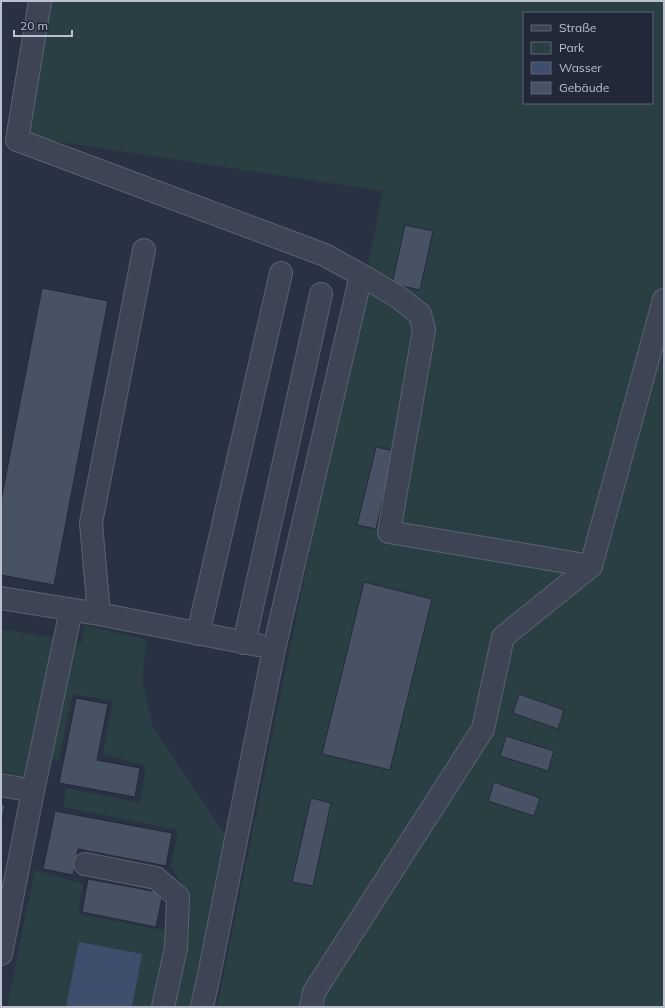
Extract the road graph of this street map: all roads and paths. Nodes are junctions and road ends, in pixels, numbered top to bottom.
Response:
1 (40, 1) edge
2 (144, 250) dead end
3 (281, 273) dead end
4 (361, 275) junction
5 (321, 294) dead end
6 (664, 300) edge
7 (591, 566) junction
8 (1, 598) edge
9 (70, 610) junction
10 (99, 614) junction
11 (198, 634) junction
12 (244, 643) junction
13 (274, 649) junction
14 (1, 785) edge
15 (33, 790) junction
16 (85, 864) dead end
17 (1, 954) edge
18 (163, 1007) edge
19 (202, 1007) edge
20 (311, 1007) edge

1 - 4 lane
2 - 10 lane
3 - 11 lane
4 - 7 lane
4 - 13 lane
5 - 12 lane
6 - 7 lane
7 - 20 lane
8 - 9 lane
9 - 10 lane
9 - 15 lane
10 - 11 lane
11 - 12 lane
12 - 13 lane
13 - 19 lane
14 - 15 lane
15 - 17 lane
16 - 18 lane

